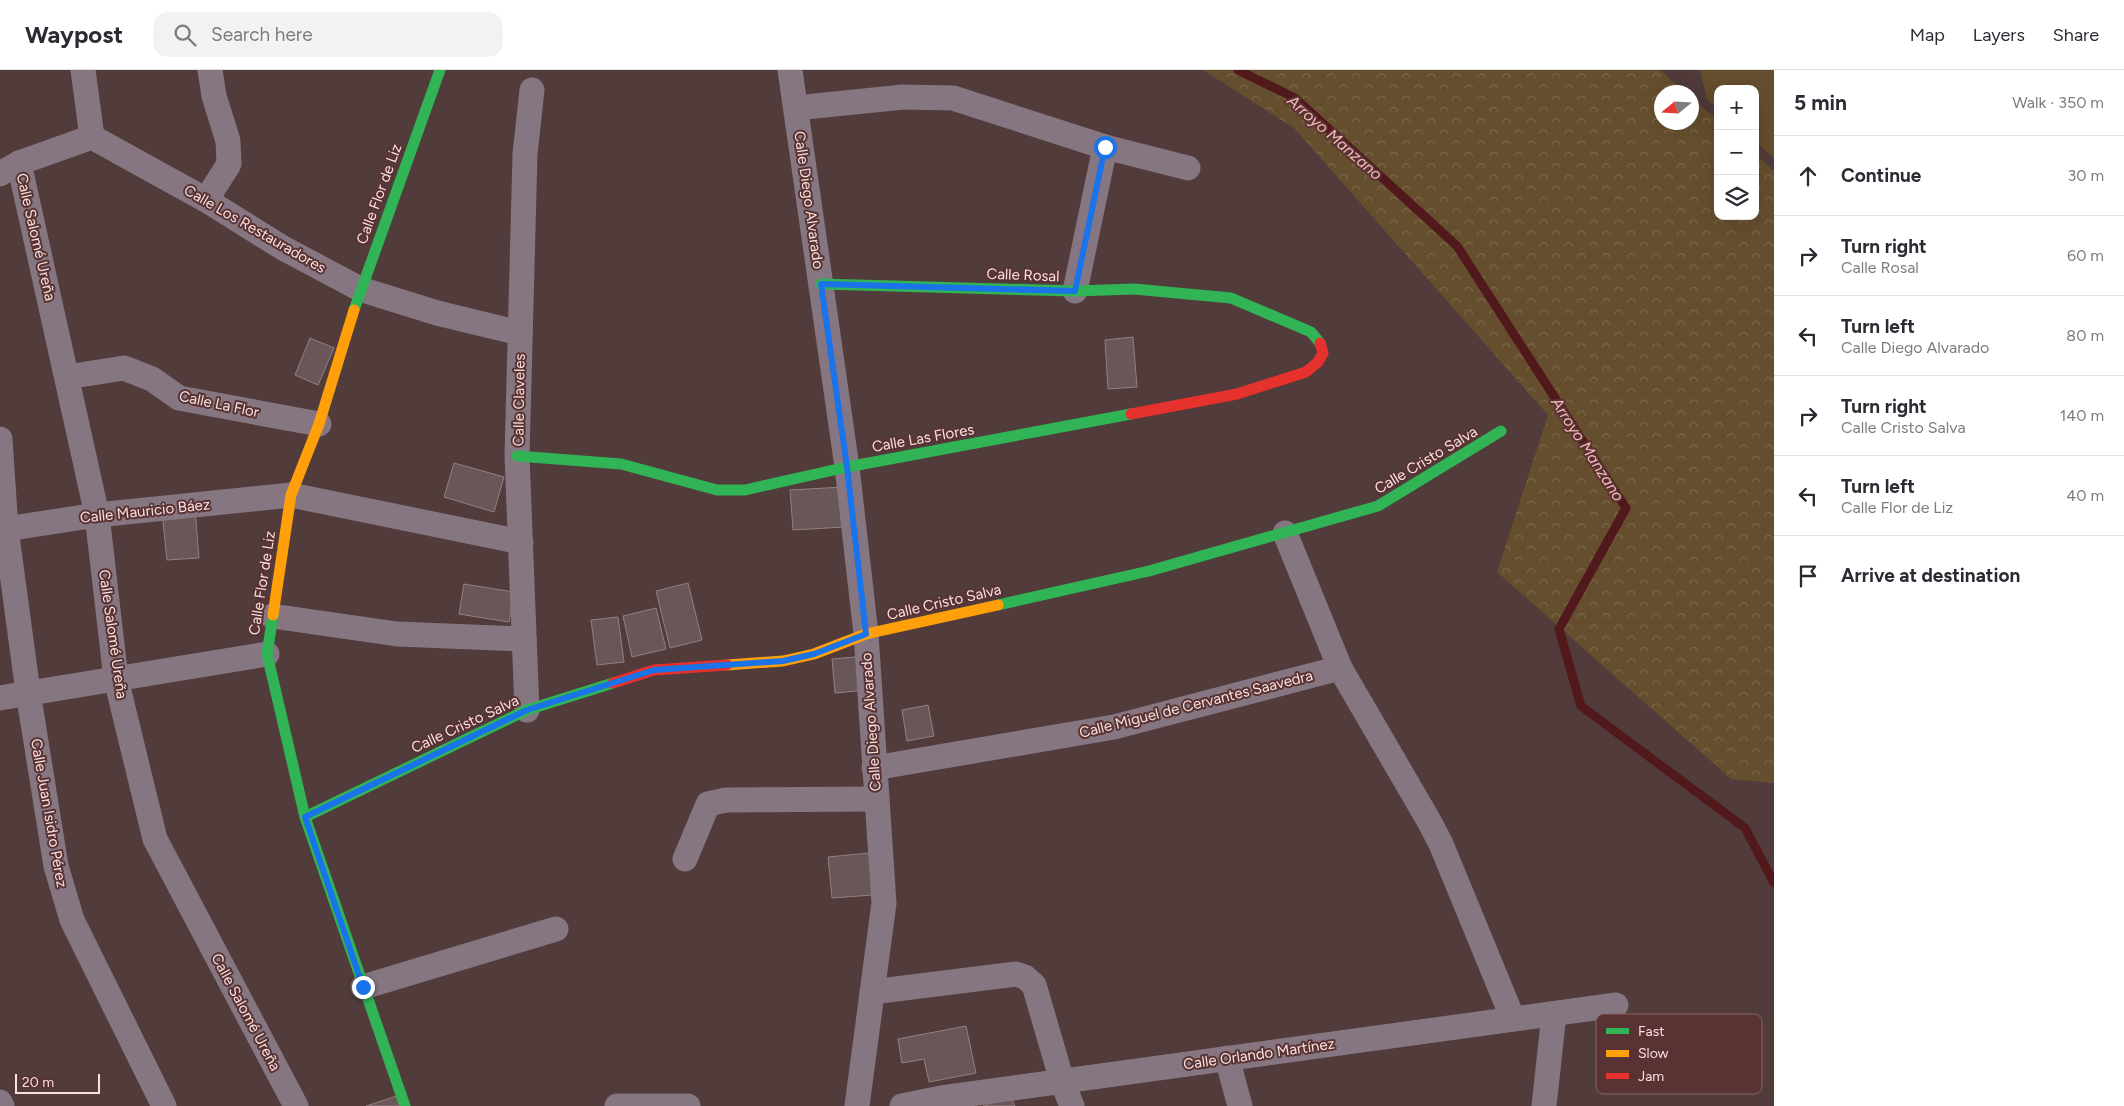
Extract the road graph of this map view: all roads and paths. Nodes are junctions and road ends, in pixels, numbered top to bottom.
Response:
1 (83, 70) edge
2 (210, 70) edge
3 (440, 70) edge
4 (790, 70) edge
5 (532, 90) dead end
6 (796, 108) junction
7 (92, 137) junction
8 (1105, 147) junction
9 (1188, 168) dead end
10 (10, 169) edge
11 (206, 200) junction
12 (821, 284) junction
13 (360, 289) junction
14 (1075, 291) junction
15 (520, 333) junction
16 (1323, 353) joint
17 (67, 377) junction
18 (318, 424) junction
19 (1501, 431) dead end
20 (1, 454) edge
21 (517, 456) junction
22 (847, 467) junction
23 (291, 495) junction
24 (97, 515) junction
25 (3, 529) edge
26 (1285, 533) junction
27 (521, 542) junction
28 (272, 616) junction
29 (866, 634) junction
30 (524, 639) junction
31 (267, 654) junction
32 (1340, 668) junction
33 (116, 679) junction
34 (28, 692) junction
35 (0, 698) edge
36 (527, 710) junction
37 (874, 768) junction
38 (876, 799) junction
39 (305, 817) junction
40 (686, 859) dead end
41 (556, 929) dead end
42 (363, 987) junction
43 (872, 992) junction
44 (1616, 1005) dead end
45 (1554, 1014) junction
46 (1513, 1019) junction
47 (1227, 1058) junction
48 (1062, 1081) junction
49 (0, 1102) edge
50 (943, 1102) edge
51 (2, 1106) edge
52 (164, 1106) edge
53 (296, 1106) edge
54 (405, 1106) edge
55 (618, 1106) edge
56 (688, 1106) edge
57 (856, 1106) edge
58 (902, 1106) edge
59 (1072, 1106) edge
60 (1240, 1106) edge
61 (1544, 1106) edge

1 - 7 street
2 - 11 street
3 - 13 street, Calle Flor de Liz
4 - 6 street, Calle Diego Alvarado
5 - 15 street, Calle Claveles
6 - 8 street
6 - 12 street, Calle Diego Alvarado
7 - 10 street
7 - 11 street, Calle Los Restauradores
8 - 9 street
8 - 14 street
10 - 17 street, Calle Salomé Ureña
11 - 13 street, Calle Los Restauradores
12 - 14 street, Calle Rosal
12 - 22 street, Calle Diego Alvarado
13 - 15 street, Calle Los Restauradores
13 - 18 street, Calle Flor de Liz
14 - 16 street, Calle Rosal
15 - 21 street, Calle Claveles
16 - 22 street, Calle Las Flores
17 - 18 street, Calle La Flor
17 - 24 street, Calle Salomé Ureña
18 - 23 street, Calle Flor de Liz
19 - 26 street, Calle Cristo Salva
20 - 25 street, Calle Juan Isidro Pérez
21 - 22 street, Calle Las Flores
21 - 27 street, Calle Claveles
22 - 29 street, Calle Diego Alvarado
23 - 24 street, Calle Mauricio Báez
23 - 27 street, Calle Mauricio Báez
23 - 28 street, Calle Flor de Liz
24 - 25 street, Calle Mauricio Báez
24 - 33 street, Calle Salomé Ureña
25 - 34 street, Calle Juan Isidro Pérez
26 - 29 street, Calle Cristo Salva
26 - 32 street
27 - 30 street, Calle Claveles
28 - 30 street
28 - 31 street, Calle Flor de Liz
29 - 36 street, Calle Cristo Salva
29 - 37 street, Calle Diego Alvarado
30 - 36 street, Calle Claveles
31 - 33 street
31 - 39 street, Calle Flor de Liz
32 - 37 street, Calle Miguel de Cervantes Saavedra
32 - 46 street
33 - 34 street
33 - 53 street, Calle Salomé Ureña
34 - 35 street
34 - 52 street, Calle Juan Isidro Pérez
36 - 39 street, Calle Cristo Salva
37 - 38 street, Calle Diego Alvarado
38 - 40 street
38 - 43 street, Calle Diego Alvarado
39 - 42 street, Calle Flor de Liz
41 - 42 street
42 - 54 street, Calle Flor de Liz
43 - 48 street
43 - 57 street, Calle Diego Alvarado
44 - 45 street, Calle Orlando Martínez
45 - 46 street, Calle Orlando Martínez
45 - 61 street
46 - 47 street, Calle Orlando Martínez
47 - 48 street, Calle Orlando Martínez
47 - 60 street
48 - 50 street, Calle Orlando Martínez
48 - 59 street
49 - 51 street
50 - 58 street, Calle Orlando Martínez
55 - 56 street

